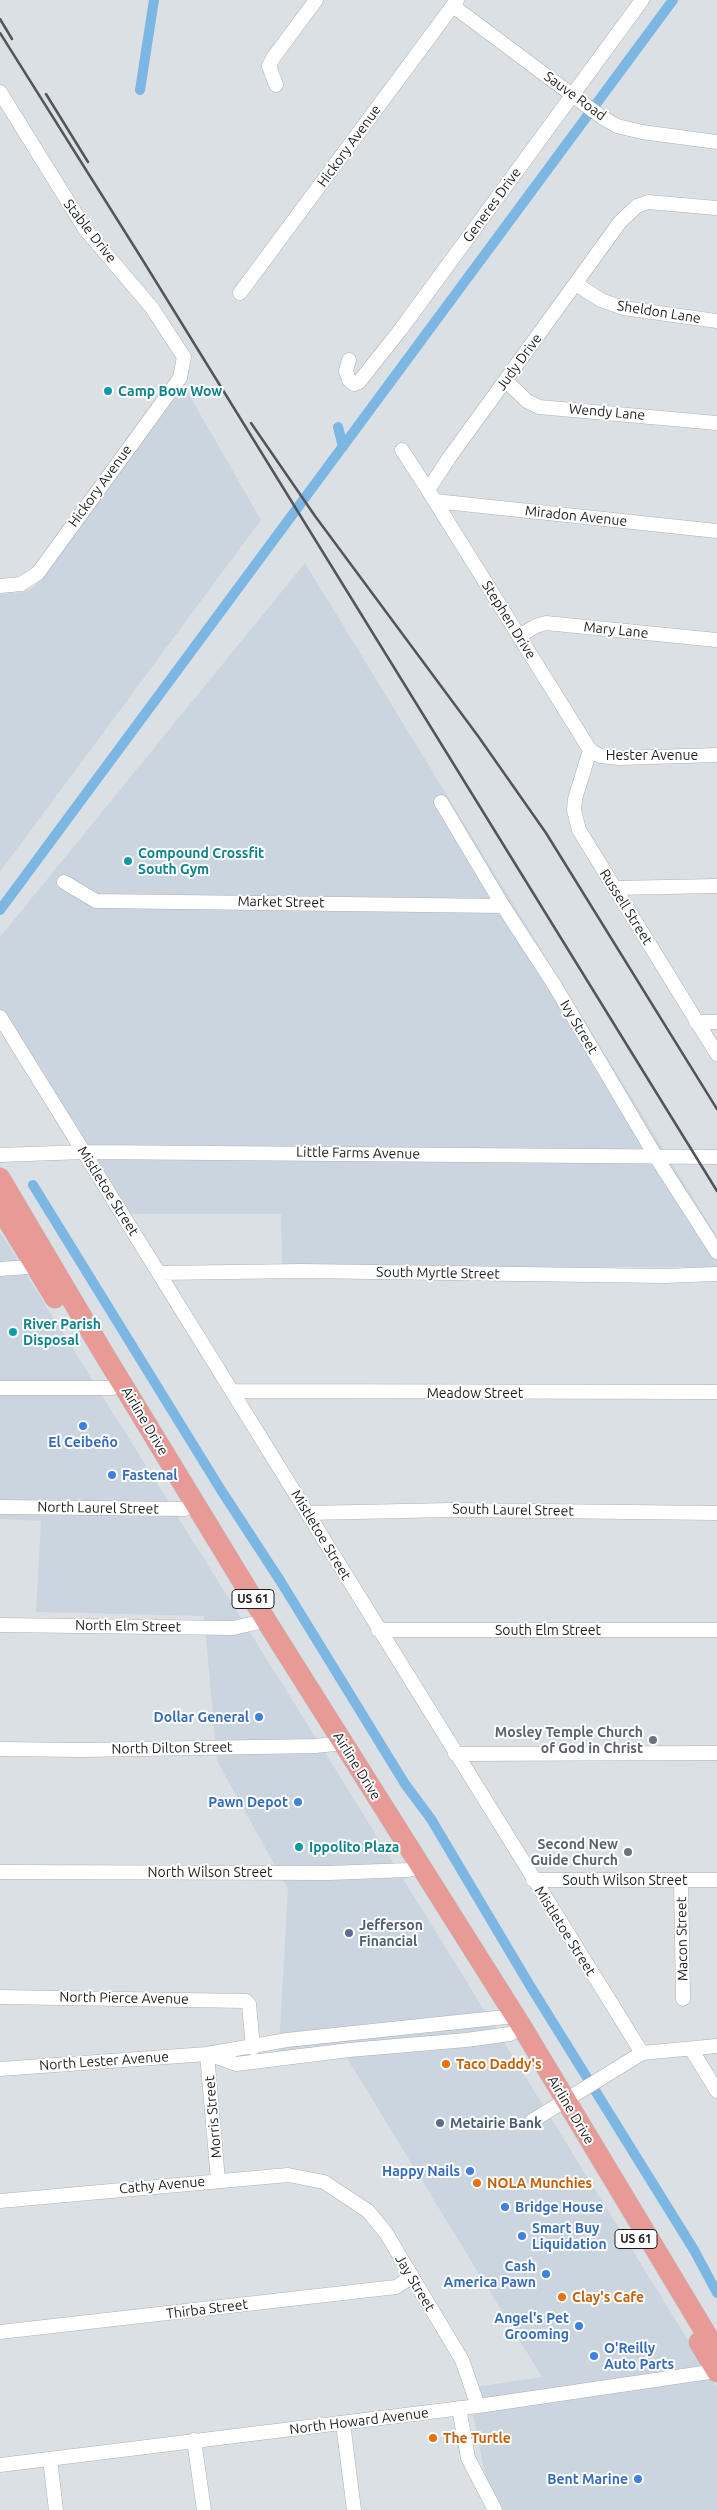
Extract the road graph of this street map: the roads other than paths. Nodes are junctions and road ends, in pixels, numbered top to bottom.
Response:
1 (316, 0) edge
2 (642, 0) edge
3 (455, 3) edge
4 (276, 85) dead end
5 (0, 92) edge
6 (576, 98) junction
7 (717, 142) edge
8 (717, 208) edge
9 (576, 284) junction
10 (240, 293) dead end
11 (717, 321) edge
12 (349, 360) dead end
13 (184, 364) joint
14 (506, 381) junction
15 (717, 423) edge
16 (402, 450) dead end
17 (432, 496) junction
18 (717, 531) edge
19 (0, 586) edge
20 (519, 636) junction
21 (717, 640) edge
22 (590, 750) junction
23 (717, 755) edge
24 (441, 802) dead end
25 (64, 882) dead end
26 (717, 886) edge
27 (614, 888) junction
28 (503, 906) junction
29 (0, 1017) edge
30 (696, 1022) junction
31 (717, 1022) edge
32 (717, 1054) edge
33 (84, 1152) junction
34 (0, 1155) edge
35 (656, 1157) junction
36 (717, 1157) edge
37 (0, 1178) edge
38 (0, 1208) edge
39 (717, 1252) edge
40 (44, 1266) junction
41 (0, 1269) edge
42 (159, 1273) junction
43 (717, 1274) edge
44 (116, 1385) junction
45 (0, 1388) edge
46 (233, 1391) junction
47 (717, 1392) edge
48 (190, 1506) junction
49 (0, 1507) edge
50 (308, 1513) junction
51 (717, 1513) edge
52 (255, 1623) junction
53 (0, 1625) edge
54 (378, 1630) junction
55 (717, 1630) edge
56 (337, 1745) junction
57 (0, 1748) edge
58 (455, 1754) junction
59 (717, 1754) edge
60 (414, 1868) junction
61 (0, 1872) edge
62 (534, 1880) junction
63 (681, 1880) junction
64 (717, 1880) edge
65 (0, 1997) edge
66 (683, 1999) dead end
67 (512, 2024) junction
68 (422, 2026) junction
69 (376, 2031) junction
70 (422, 2044) junction
71 (717, 2046) edge
72 (253, 2048) junction
73 (377, 2048) junction
74 (691, 2048) junction
75 (207, 2054) junction
76 (642, 2054) junction
77 (0, 2069) edge
78 (717, 2092) edge
79 (566, 2101) junction
80 (532, 2121) dead end
81 (218, 2180) junction
82 (324, 2182) joint
83 (0, 2201) edge
84 (411, 2277) junction
85 (0, 2332) edge
86 (717, 2352) edge
87 (717, 2371) edge
88 (478, 2406) junction
89 (459, 2408) junction
90 (343, 2423) junction
91 (194, 2440) junction
92 (50, 2459) junction
93 (0, 2465) edge
94 (56, 2510) edge
95 (204, 2510) edge
96 (354, 2510) edge
97 (495, 2510) edge

1 - 4 street
2 - 6 street, Generes Drive
3 - 6 street, Sauve Road
3 - 10 street, Hickory Avenue
5 - 13 street, Stable Drive
6 - 7 street, Sauve Road
6 - 12 street, Generes Drive
8 - 9 street, Judy Drive
9 - 11 street, Sheldon Lane
9 - 14 street, Judy Drive
13 - 19 street, Hickory Avenue
14 - 15 street, Wendy Lane
14 - 17 street, Judy Drive
16 - 17 street
17 - 18 street, Miradon Avenue
17 - 20 street, Stephen Drive
20 - 21 street, Mary Lane
20 - 22 street, Stephen Drive
22 - 23 street, Hester Avenue
22 - 27 street, Russell Street
24 - 28 street, Ivy Street
25 - 28 street, Market Street
26 - 27 street
27 - 30 street, Russell Street
28 - 35 street, Ivy Street
29 - 33 street, Mistletoe Street
30 - 31 street
30 - 32 street, Russell Street
33 - 34 street, Little Farms Avenue
33 - 35 street, Little Farms Avenue
33 - 42 street, Mistletoe Street
35 - 36 street, Little Farms Avenue
35 - 39 street, Ivy Street
37 - 40 highway, Airline Drive / US 61
38 - 40 highway, Airline Drive / US 61
40 - 41 street
40 - 44 highway, Airline Drive / US 61
42 - 43 street, South Myrtle Street
42 - 46 street, Mistletoe Street
44 - 45 street
44 - 48 highway, Airline Drive / US 61
46 - 47 street, Meadow Street
46 - 50 street, Mistletoe Street
48 - 49 street, North Laurel Street
48 - 52 highway, Airline Drive / US 61
48 - 56 highway, Airline Drive / US 61
50 - 51 street, South Laurel Street
50 - 54 street, Mistletoe Street
52 - 53 street, North Elm Street
52 - 56 highway, Airline Drive / US 61
54 - 55 street, South Elm Street
54 - 58 street, Mistletoe Street
56 - 57 street, North Dilton Street
56 - 60 highway, Airline Drive / US 61
58 - 59 street
58 - 62 street, Mistletoe Street
60 - 61 street, North Wilson Street
60 - 67 highway, Airline Drive / US 61
62 - 63 street, South Wilson Street
62 - 76 street, Mistletoe Street
63 - 64 street, South Wilson Street
63 - 66 street, Macon Street
65 - 72 street, North Pierce Avenue
67 - 68 street, North Lester Avenue
67 - 70 street, North Lester Avenue
67 - 79 highway, Airline Drive / US 61
68 - 69 street, North Lester Avenue
68 - 70 street
69 - 72 street, North Lester Avenue
69 - 73 street
70 - 73 street, North Lester Avenue
71 - 74 street
72 - 75 street, North Lester Avenue
73 - 75 street, North Lester Avenue
74 - 76 street
74 - 78 street
75 - 77 street, North Lester Avenue
75 - 81 street, Morris Street
76 - 79 street
79 - 80 street
79 - 86 highway, Airline Drive / US 61
79 - 87 highway, Airline Drive / US 61
81 - 82 street, Cathy Avenue
81 - 83 street, Cathy Avenue
82 - 84 street, Jay Street
84 - 85 street, Thirba Street
84 - 88 street, Jay Street
87 - 88 street, North Howard Avenue
88 - 89 street, North Howard Avenue
89 - 90 street, North Howard Avenue
89 - 97 street
90 - 91 street, North Howard Avenue
90 - 96 street
91 - 92 street, North Howard Avenue
91 - 95 street
92 - 93 street, North Howard Avenue
92 - 94 street

